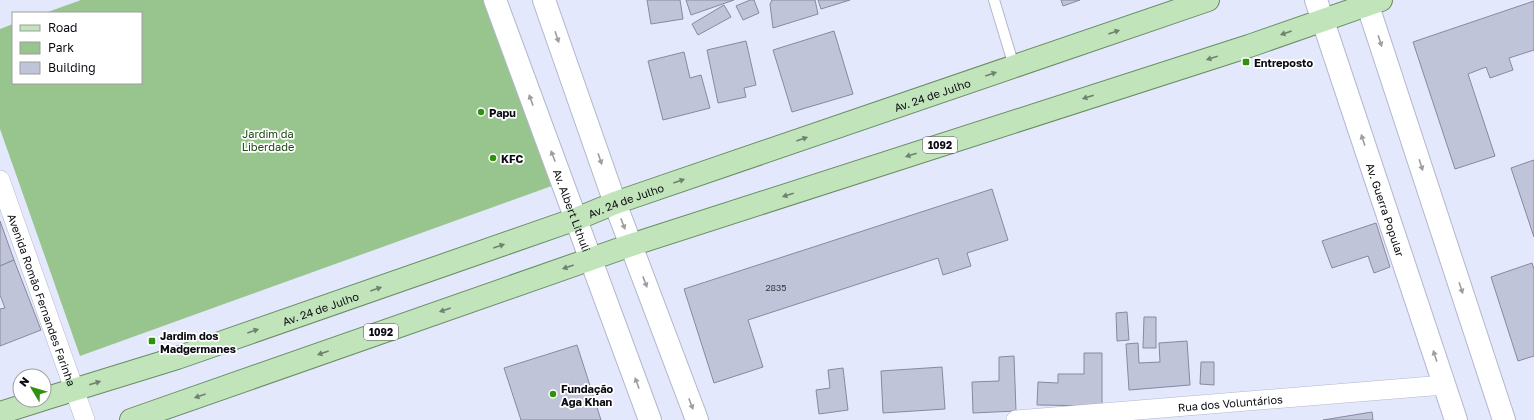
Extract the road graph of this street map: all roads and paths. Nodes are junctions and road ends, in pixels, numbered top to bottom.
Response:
1 (494, 0) edge
2 (544, 0) edge
3 (994, 0) edge
4 (1208, 0) edge
5 (1316, 0) edge
6 (1372, 1) edge
7 (1323, 20) junction
8 (1014, 66) junction
9 (0, 180) edge
10 (615, 203) junction
11 (576, 219) junction
12 (632, 245) junction
13 (591, 259) junction
14 (1444, 385) junction
15 (73, 390) junction
16 (52, 397) edge
17 (16, 408) edge
18 (0, 413) edge
19 (85, 420) edge
20 (131, 420) edge
21 (650, 420) edge
22 (697, 420) edge
23 (1016, 420) edge
24 (1456, 420) edge
25 (1504, 420) edge

11 -> 1 street, Av. Albert Lithuli
2 -> 10 street
3 - 8 lane
8 -> 4 main road, Av. 24 de Julho
5 - 7 street, Av. Guerra Popular
6 - 7 main road
6 -> 25 street
7 -> 12 main road, 1092
14 -> 7 street, Av. Guerra Popular
10 -> 8 main road, Av. 24 de Julho
9 - 15 street, Avenida Romão Fernandes Farinha
10 - 11 main road, Av. 24 de Julho
10 -> 12 street
11 - 13 street, Av. Albert Lithuli
15 -> 11 main road, Av. 24 de Julho
12 - 13 main road, 1092
12 -> 22 street
13 -> 20 main road, 1092
21 -> 13 street, Av. Albert Lithuli
14 - 23 street, Rua dos Voluntários
14 - 24 street, Av. Guerra Popular
15 - 16 main road, Av. 24 de Julho
15 - 19 street, Avenida Romão Fernandes Farinha
17 - 18 main road

